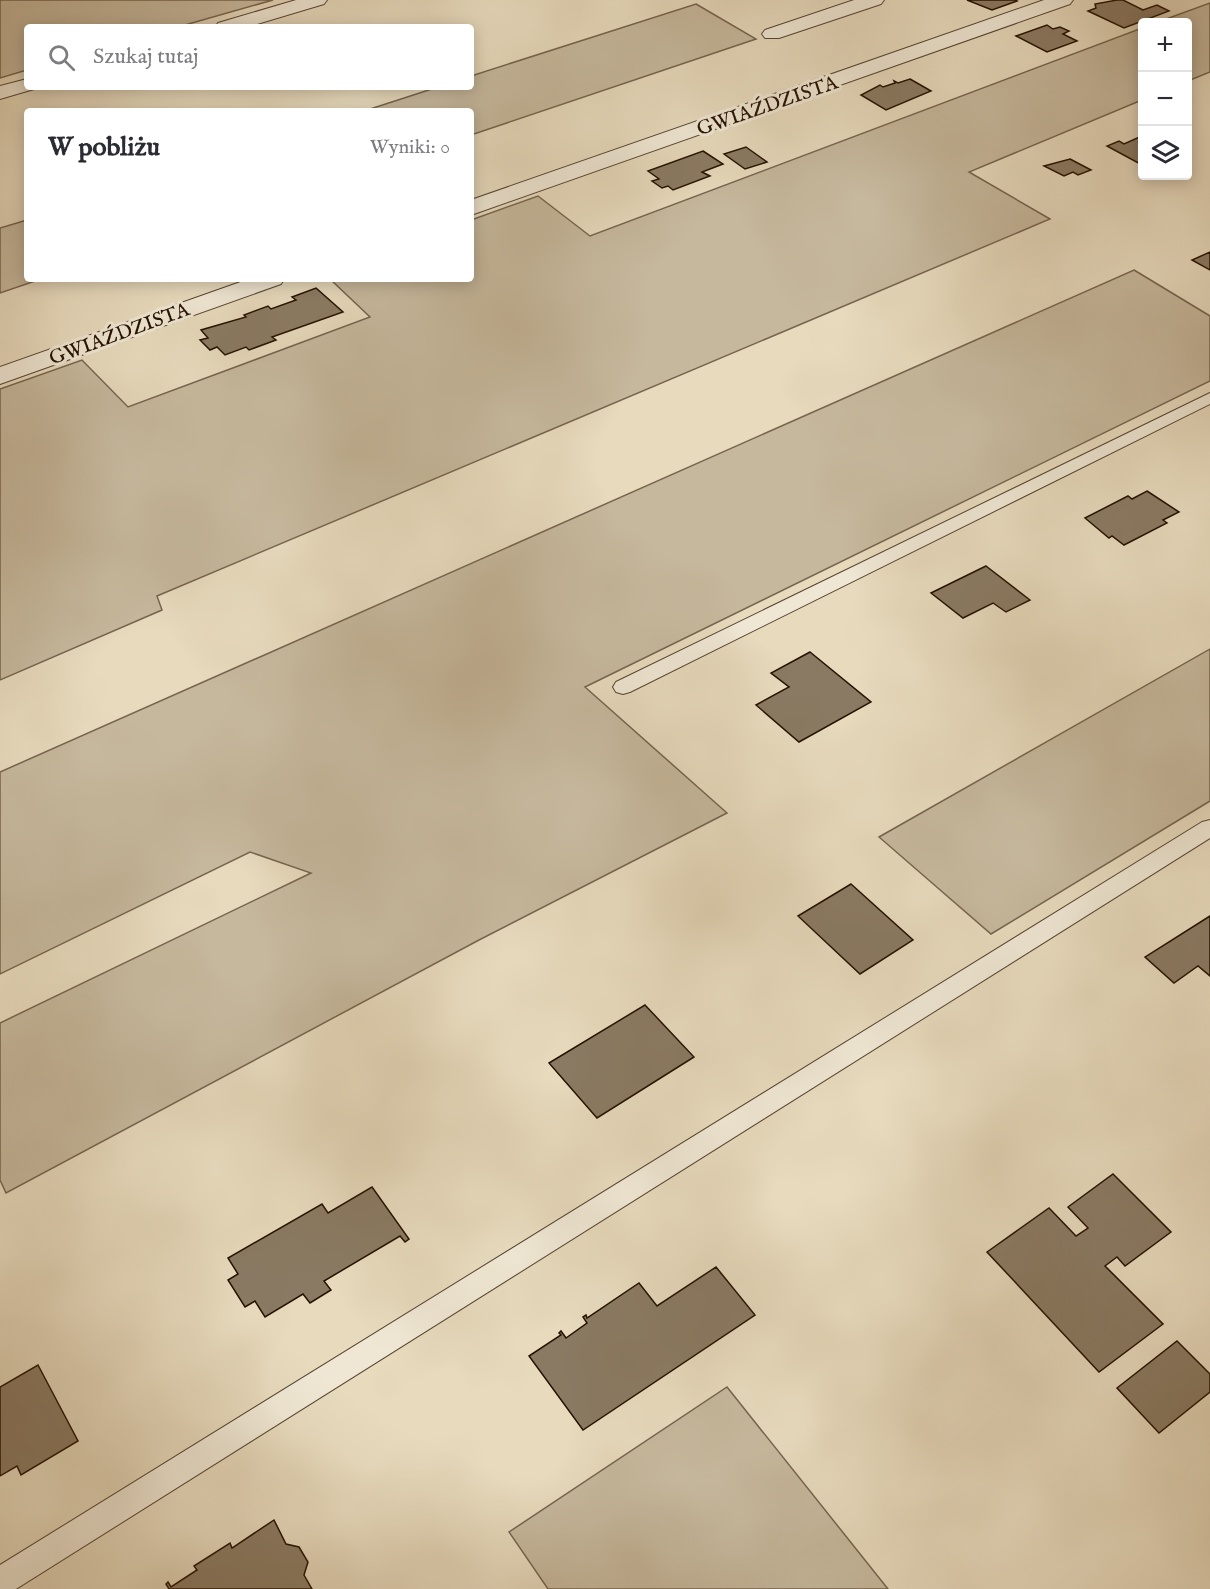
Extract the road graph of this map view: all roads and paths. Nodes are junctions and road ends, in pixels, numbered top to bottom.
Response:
1 (317, 0) edge
2 (874, 0) edge
3 (1063, 0) edge
4 (235, 24) edge
5 (772, 34) dead end
6 (24, 86) edge
7 (0, 93) edge
8 (474, 207) edge
9 (264, 282) edge
10 (0, 376) edge
11 (1210, 398) edge
12 (623, 687) dead end
13 (1210, 828) edge
14 (0, 1582) edge

1 - 4 street
2 - 5 street
3 - 8 street, GWIAŹDZISTA
6 - 7 street
9 - 10 street, GWIAŹDZISTA
11 - 12 lane
13 - 14 lane

